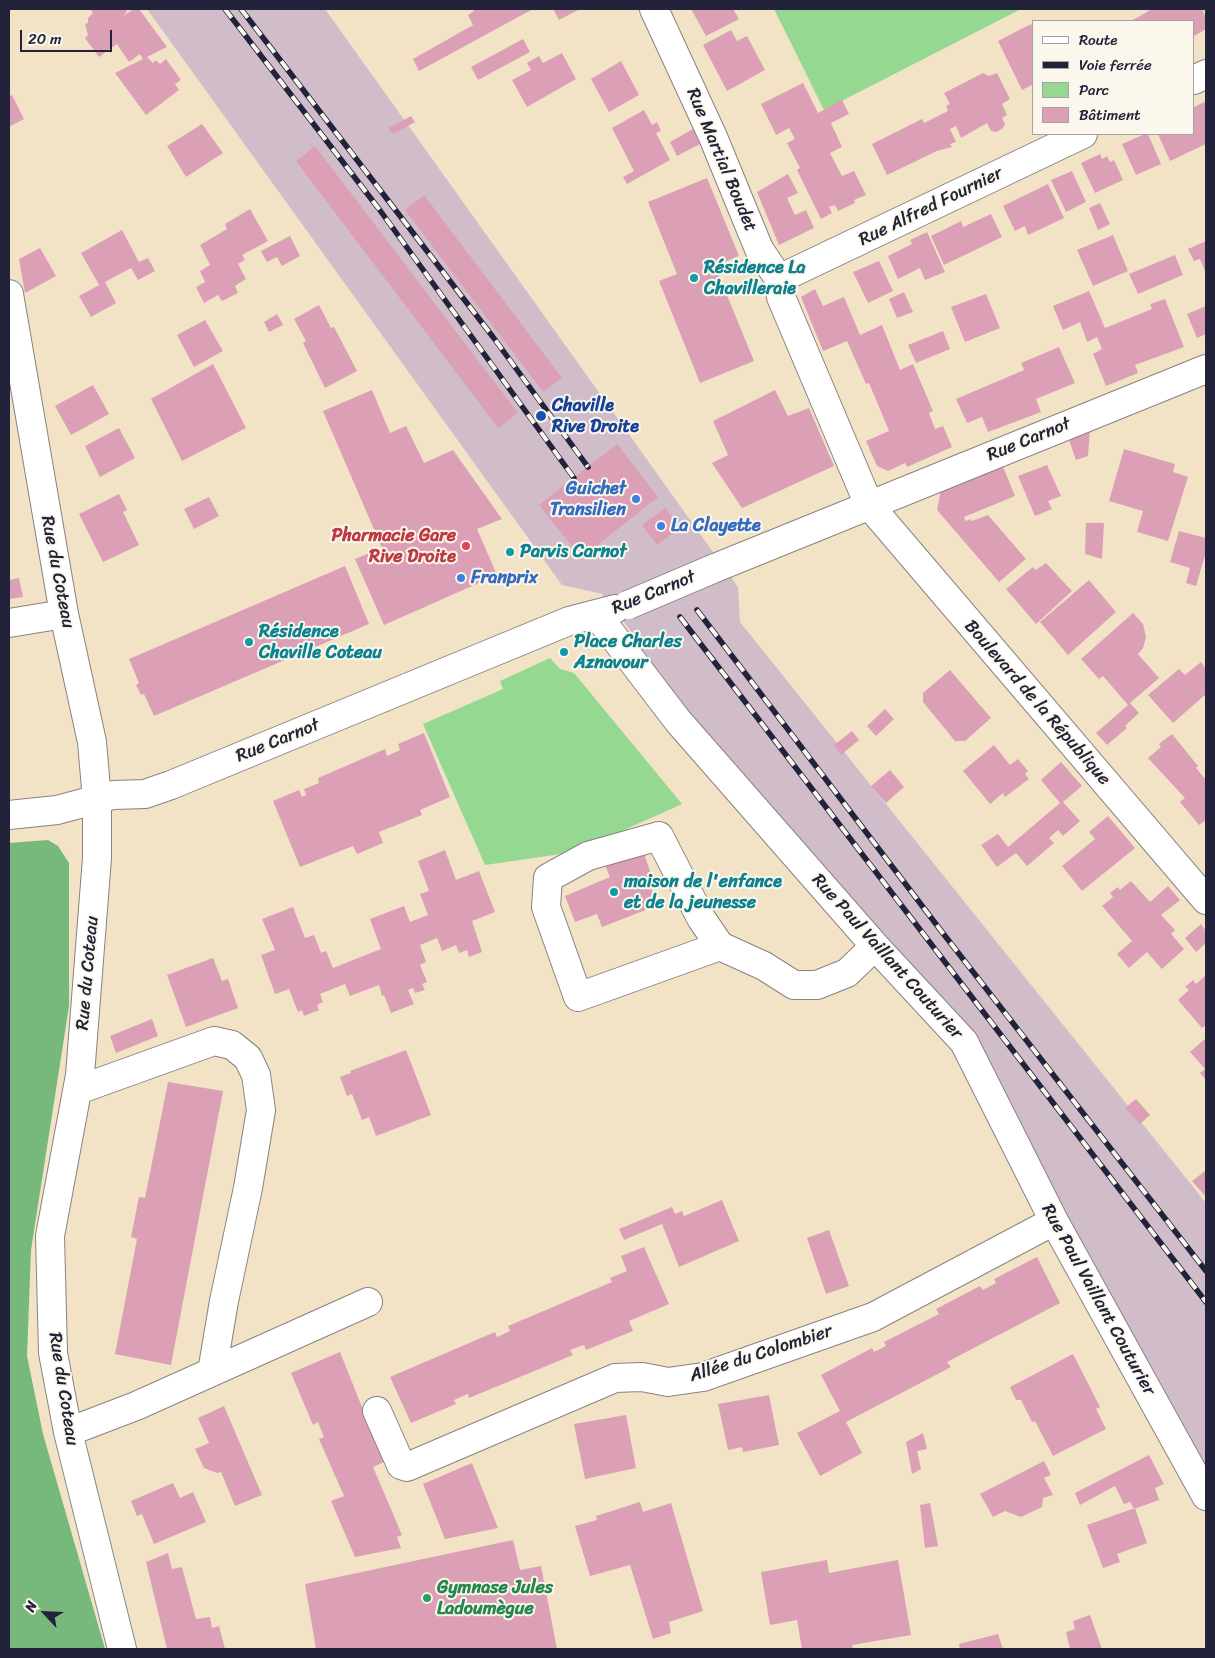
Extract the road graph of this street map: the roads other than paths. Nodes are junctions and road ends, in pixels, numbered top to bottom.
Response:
1 (654, 9) edge
2 (1081, 135) edge
3 (779, 279) junction
4 (9, 294) edge
5 (1200, 378) edge
6 (869, 505) junction
7 (64, 614) junction
8 (597, 615) junction
9 (9, 623) edge
10 (97, 800) junction
11 (9, 815) edge
12 (1206, 900) edge
13 (720, 946) junction
14 (875, 946) junction
15 (78, 1090) junction
16 (1054, 1221) junction
17 (368, 1302) dead end
18 (212, 1372) junction
19 (377, 1411) dead end
20 (68, 1432) junction
21 (1206, 1496) edge
22 (122, 1649) edge

1 - 3 street, Rue Martial Boudet
2 - 3 street, Rue Alfred Fournier
3 - 6 street, Rue Martial Boudet
4 - 7 street, Rue du Coteau
5 - 6 street, Rue Carnot
6 - 8 street, Rue Carnot, bridge
6 - 12 street, Boulevard de la République
7 - 9 street
7 - 10 street, Rue du Coteau
8 - 10 street, Rue Carnot
8 - 14 street, Rue Paul Vaillant Couturier
10 - 11 street, Rue Carnot
10 - 15 street, Rue du Coteau
13 - 13 street
13 - 14 street
14 - 16 street, Rue Paul Vaillant Couturier
15 - 18 street
15 - 20 street, Rue du Coteau
16 - 19 street, Allée du Colombier
16 - 21 street, Rue Paul Vaillant Couturier
17 - 18 street
18 - 20 street
20 - 22 street, Rue du Coteau

